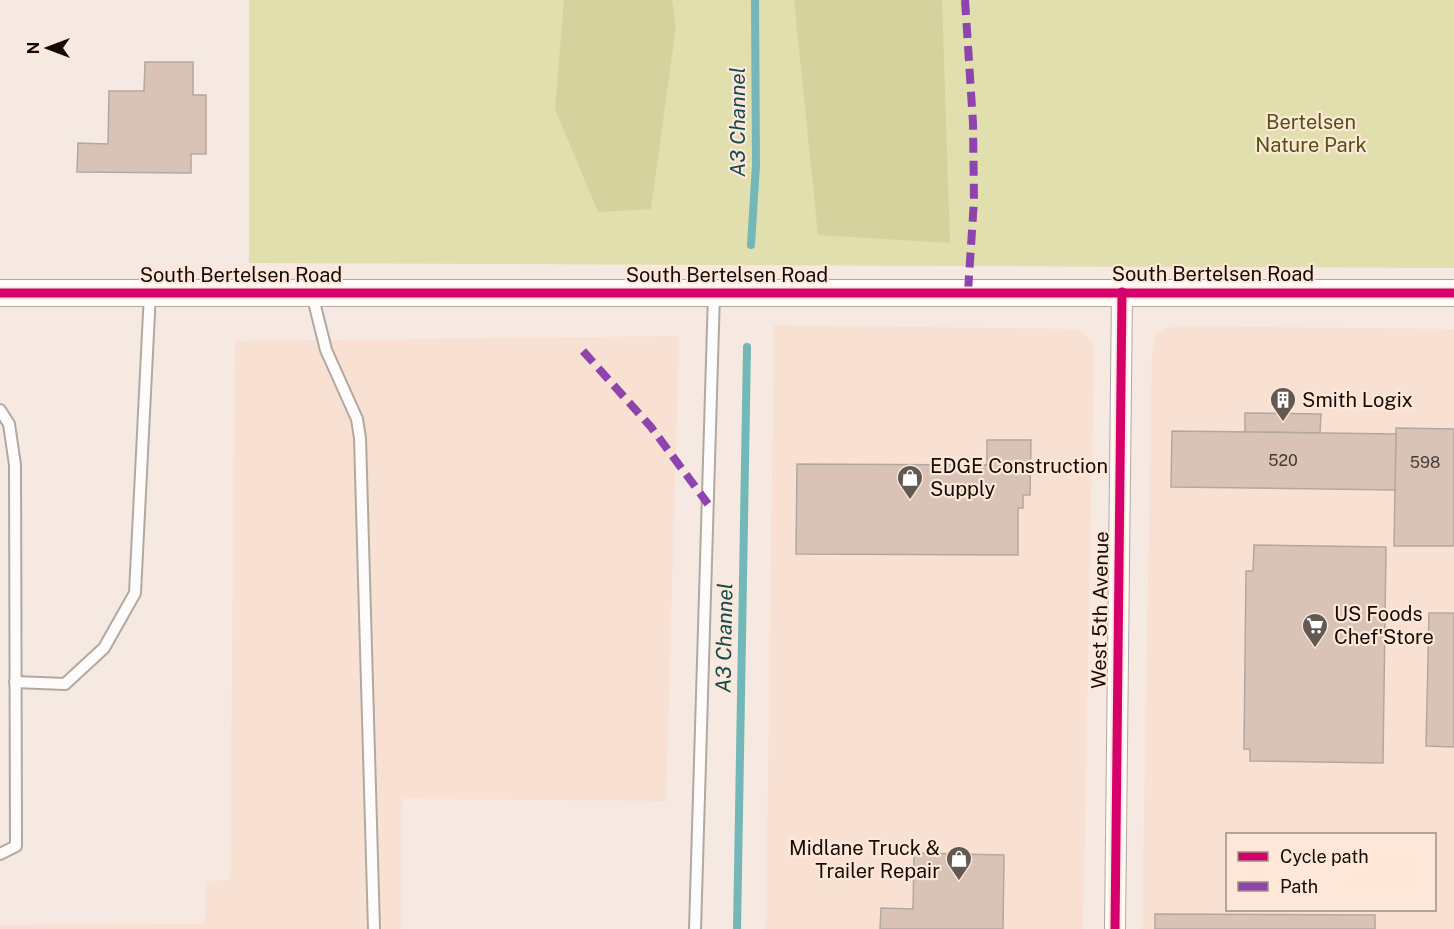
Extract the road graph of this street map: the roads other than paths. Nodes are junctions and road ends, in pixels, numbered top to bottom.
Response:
1 (1122, 292) junction
2 (0, 293) edge
3 (150, 293) junction
4 (312, 293) junction
5 (714, 293) junction
6 (1454, 293) edge
7 (0, 410) edge
8 (15, 682) junction
9 (0, 854) edge
10 (374, 929) edge
11 (695, 929) edge
12 (1115, 929) edge

1 - 5 street, South Bertelsen Road
1 - 6 street, South Bertelsen Road
1 - 12 street, West 5th Avenue
2 - 3 street, South Bertelsen Road
3 - 4 street, South Bertelsen Road
3 - 8 lane
4 - 5 street, South Bertelsen Road
4 - 10 lane
5 - 11 lane
7 - 8 lane
8 - 9 lane

